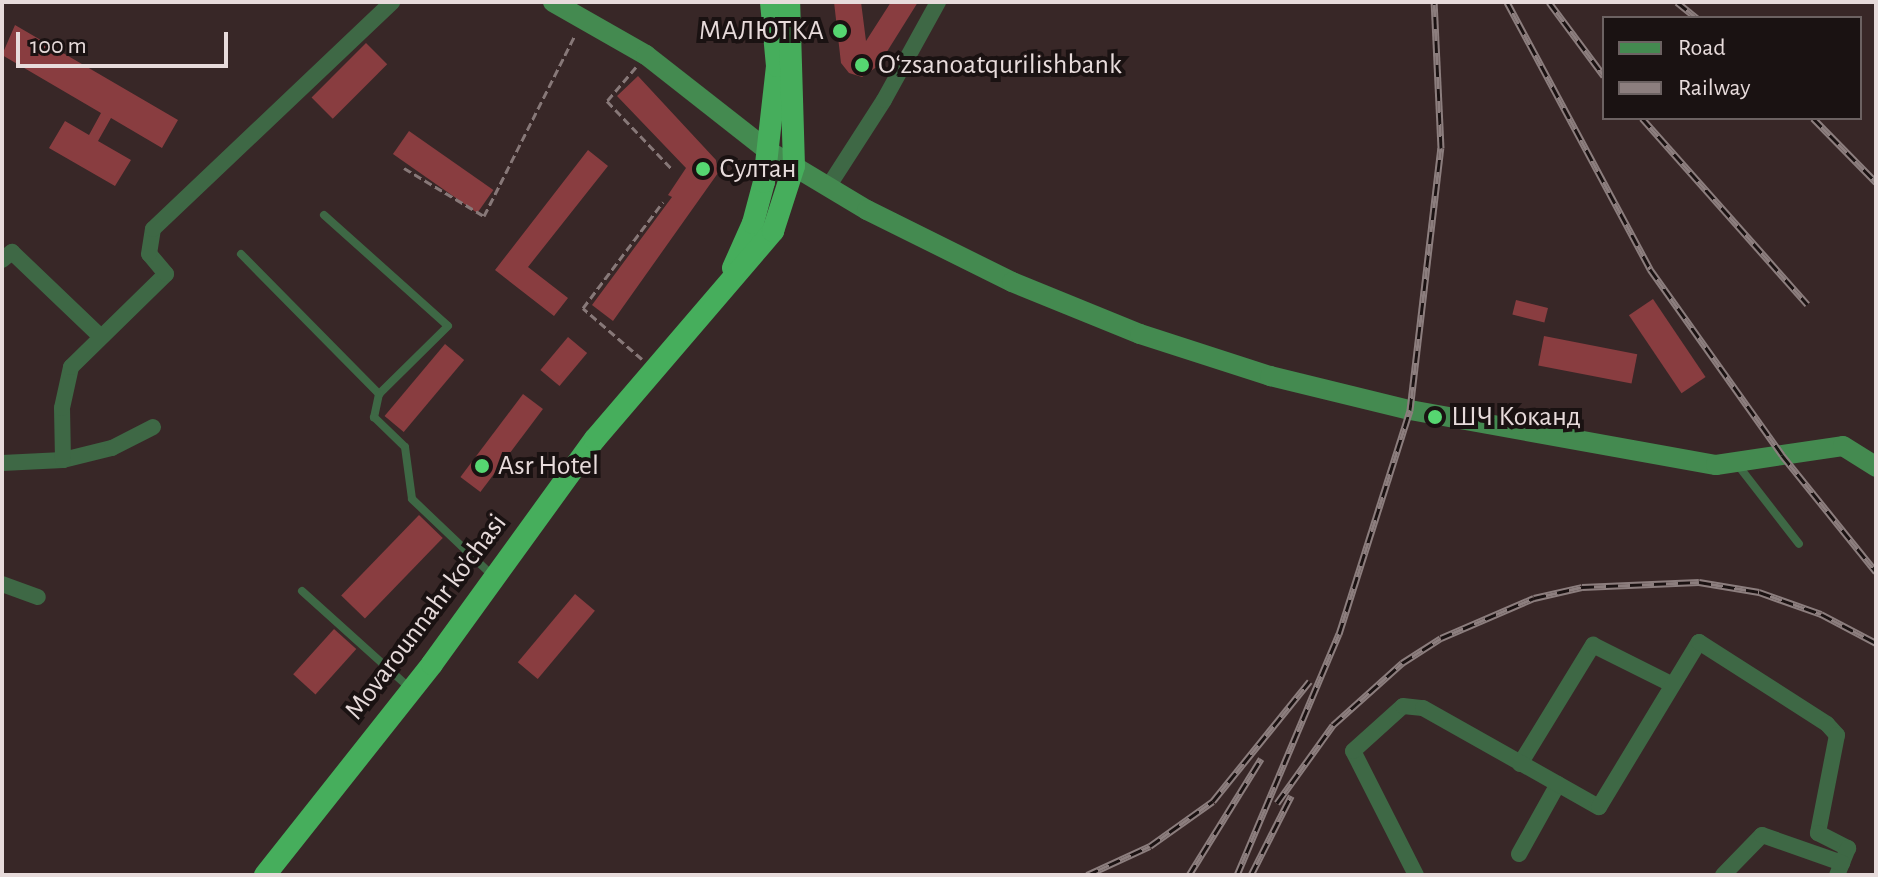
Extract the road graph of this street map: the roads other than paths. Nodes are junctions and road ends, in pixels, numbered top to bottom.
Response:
1 (392, 2) edge
2 (553, 2) edge
3 (771, 2) edge
4 (789, 2) edge
5 (938, 2) edge
6 (767, 150) junction
7 (794, 166) junction
8 (828, 187) junction
9 (324, 215) dead end
10 (241, 254) dead end
11 (2, 260) edge
12 (726, 284) junction
13 (100, 336) junction
14 (379, 394) junction
15 (153, 427) dead end
16 (63, 460) junction
17 (2, 463) edge
18 (1737, 463) junction
19 (1876, 467) edge
20 (1799, 544) dead end
21 (495, 577) junction
22 (2, 584) edge
23 (302, 591) dead end
24 (38, 597) dead end
25 (1671, 684) junction
26 (412, 690) junction
27 (1520, 764) junction
28 (1558, 784) junction
29 (1519, 854) dead end
30 (1840, 869) edge
31 (265, 875) edge
32 (1416, 875) edge
33 (1723, 875) edge

1 - 13 street
2 - 6 main road
3 - 6 highway, Movarounnahr ko'chasi
4 - 7 highway, Movarounnahr ko'chasi
5 - 8 street
6 - 7 main road
6 - 12 highway, Movarounnahr ko'chasi
7 - 8 main road
7 - 12 highway, Movarounnahr ko'chasi
8 - 18 main road
9 - 14 lane
10 - 14 lane
11 - 13 street
12 - 21 highway, Movarounnahr ko'chasi
13 - 16 street
14 - 21 lane
15 - 16 street
16 - 17 street
18 - 19 main road
18 - 20 lane
21 - 26 highway, Movarounnahr ko'chasi
22 - 24 street
23 - 26 lane
25 - 27 street
25 - 28 street
25 - 30 street
26 - 31 highway, Movarounnahr ko'chasi
27 - 28 street
27 - 32 street
28 - 29 street
30 - 33 street

